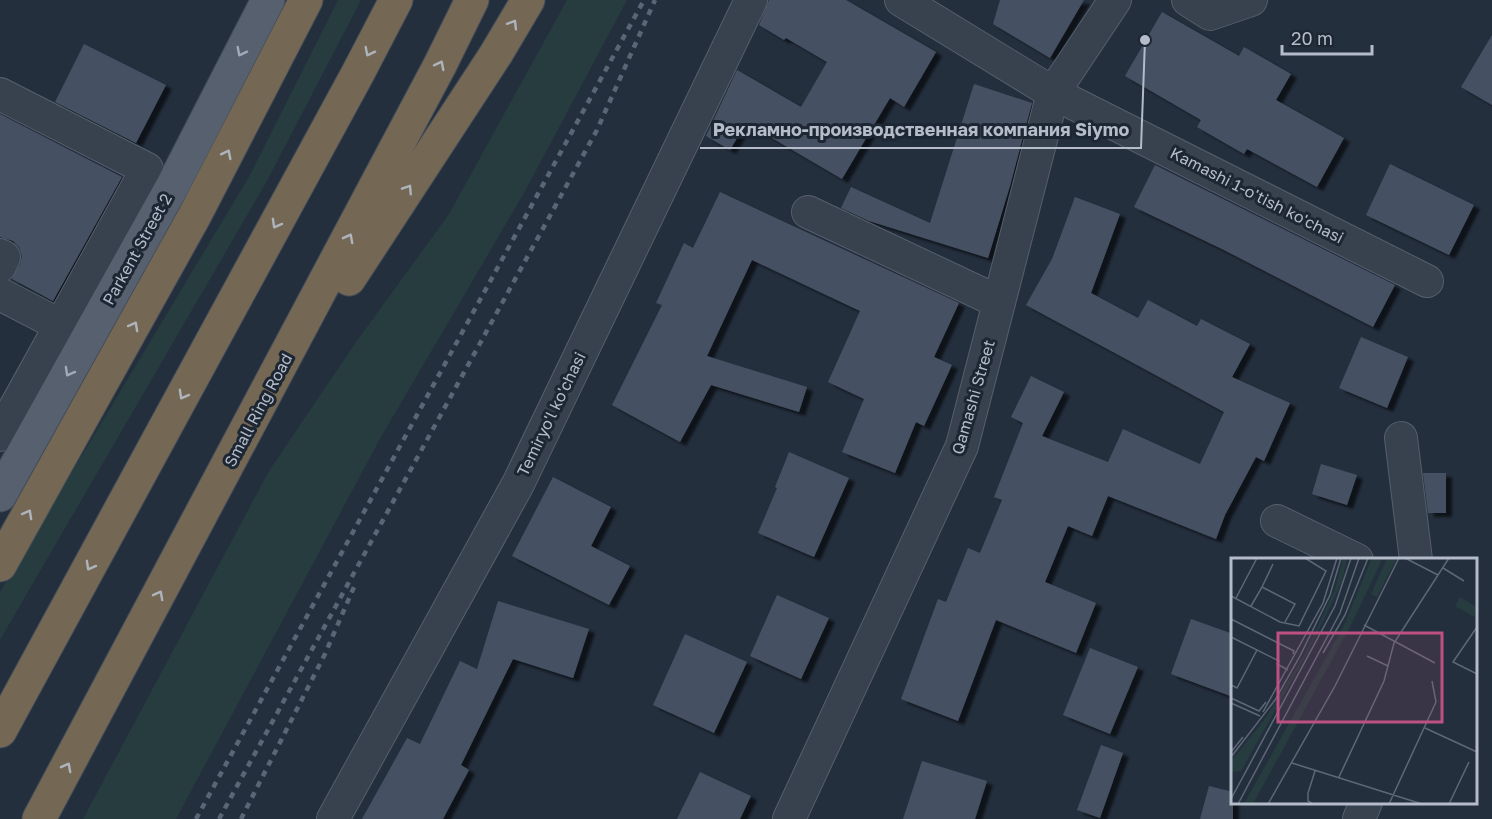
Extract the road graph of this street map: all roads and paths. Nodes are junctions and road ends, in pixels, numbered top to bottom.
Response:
1 (268, 0) edge
2 (306, 0) edge
3 (396, 0) edge
4 (472, 0) edge
5 (528, 0) edge
6 (751, 0) edge
7 (902, 0) edge
8 (1115, 0) edge
9 (1188, 0) edge
10 (1251, 0) edge
11 (1053, 93) junction
12 (0, 94) edge
13 (808, 212) dead end
14 (0, 255) edge
15 (0, 266) edge
16 (1427, 280) dead end
17 (0, 294) edge
18 (999, 303) junction
19 (88, 339) junction
20 (118, 354) junction
21 (0, 435) edge
22 (1401, 438) dead end
23 (238, 448) junction
24 (0, 495) edge
25 (1277, 520) dead end
26 (1353, 558) edge
27 (1416, 558) edge
28 (0, 565) edge
29 (0, 731) edge
30 (1365, 804) edge
31 (39, 819) edge
32 (333, 819) edge
33 (789, 819) edge
34 (1359, 819) edge

1 -> 19 main road, Parkent Street 2
20 -> 2 highway
3 -> 29 highway
23 -> 4 highway, Small Ring Road
23 -> 5 highway
6 - 32 street, Temiryo'l ko'chasi
7 - 11 street, Kamashi 1-o'tish ko'chasi
8 - 11 street, Qamashi Street
9 - 10 street
11 - 16 street, Kamashi 1-o'tish ko'chasi
11 - 18 street, Qamashi Street
12 - 21 street
13 - 18 street
14 - 15 street
17 - 19 street
18 - 33 street, Qamashi Street
19 - 20 street
19 -> 24 main road, Parkent Street 2
28 -> 20 highway
22 - 27 street
31 -> 23 highway, Small Ring Road
25 - 26 street
30 - 34 street

